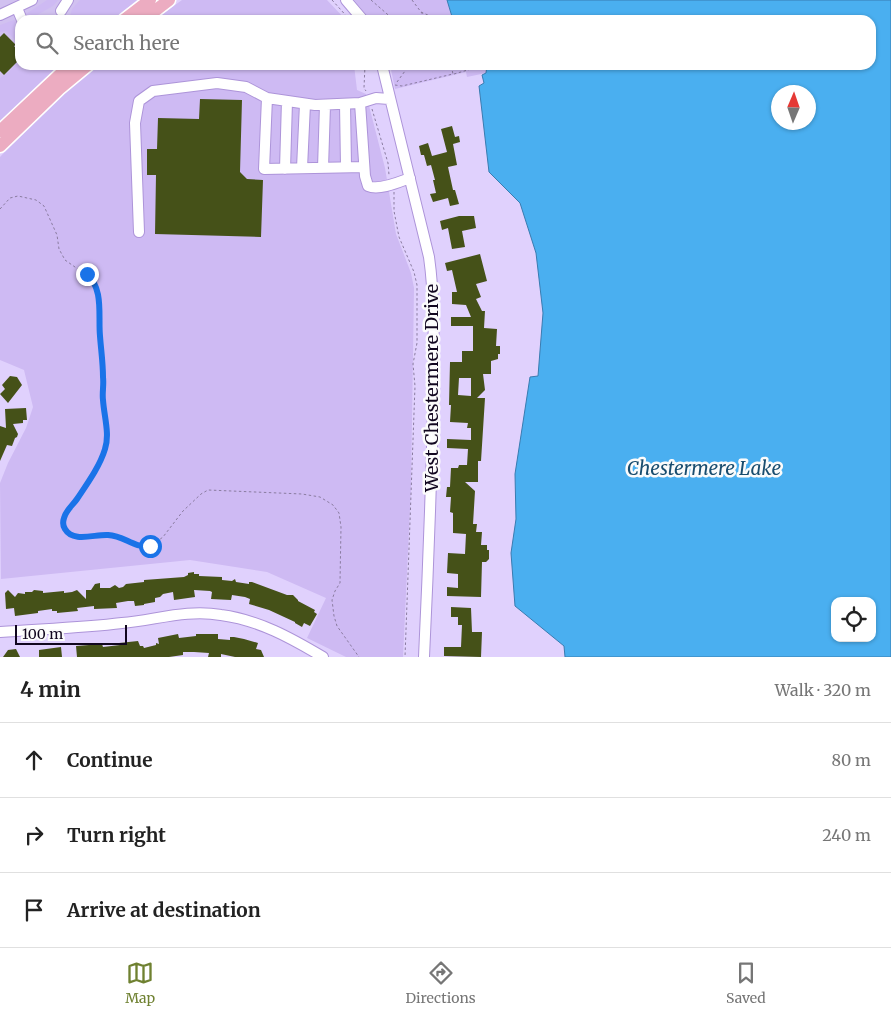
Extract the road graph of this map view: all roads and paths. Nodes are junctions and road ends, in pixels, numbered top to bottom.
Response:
1 (32, 0) edge
2 (68, 0) edge
3 (150, 0) edge
4 (169, 0) edge
5 (332, 0) edge
6 (346, 0) edge
7 (372, 0) edge
8 (412, 0) edge
9 (17, 8) junction
10 (61, 11) dead end
11 (421, 12) junction
12 (0, 15) edge
13 (20, 15) edge
14 (130, 15) edge
15 (150, 15) edge
16 (346, 15) edge
17 (359, 15) edge
18 (388, 15) edge
19 (423, 15) edge
20 (428, 15) edge
21 (65, 70) edge
22 (82, 70) edge
23 (365, 70) edge
24 (383, 70) edge
25 (405, 70) edge
26 (452, 70) edge
27 (467, 70) edge
28 (453, 74) junction
29 (368, 94) dead end
30 (267, 98) junction
31 (389, 99) junction
32 (287, 101) junction
33 (360, 103) junction
34 (305, 104) junction
35 (325, 104) junction
36 (345, 104) junction
37 (371, 105) dead end
38 (0, 131) edge
39 (0, 146) edge
40 (346, 167) junction
41 (364, 167) junction
42 (302, 168) junction
43 (323, 168) junction
44 (285, 169) junction
45 (390, 178) dead end
46 (410, 178) junction
47 (394, 190) dead end
48 (0, 209) edge
49 (139, 232) dead end
50 (0, 632) edge
51 (323, 657) edge
52 (359, 657) edge
53 (405, 657) edge
54 (424, 657) edge

1 - 9 street
2 - 10 street
3 - 14 main road
4 - 15 main road
5 - 16 path
6 - 17 street
7 - 18 path
8 - 11 path
9 - 12 street
9 - 13 street
11 - 19 path
11 - 20 path
21 - 38 main road
22 - 39 main road
23 - 29 path
24 - 31 street, West Chestermere Drive
25 - 28 path
26 - 28 path
27 - 28 path
30 - 32 street
30 - 44 street
30 - 49 street
31 - 33 street
31 - 46 street, West Chestermere Drive
32 - 34 street
32 - 44 street
33 - 36 street
33 - 41 street
34 - 35 street
34 - 42 street
35 - 36 street
35 - 43 street
36 - 40 street
37 - 45 path
40 - 41 street
40 - 43 street
41 - 46 street
42 - 43 street
42 - 44 street
46 - 54 street, West Chestermere Drive
47 - 53 path
48 - 52 path
50 - 51 street

